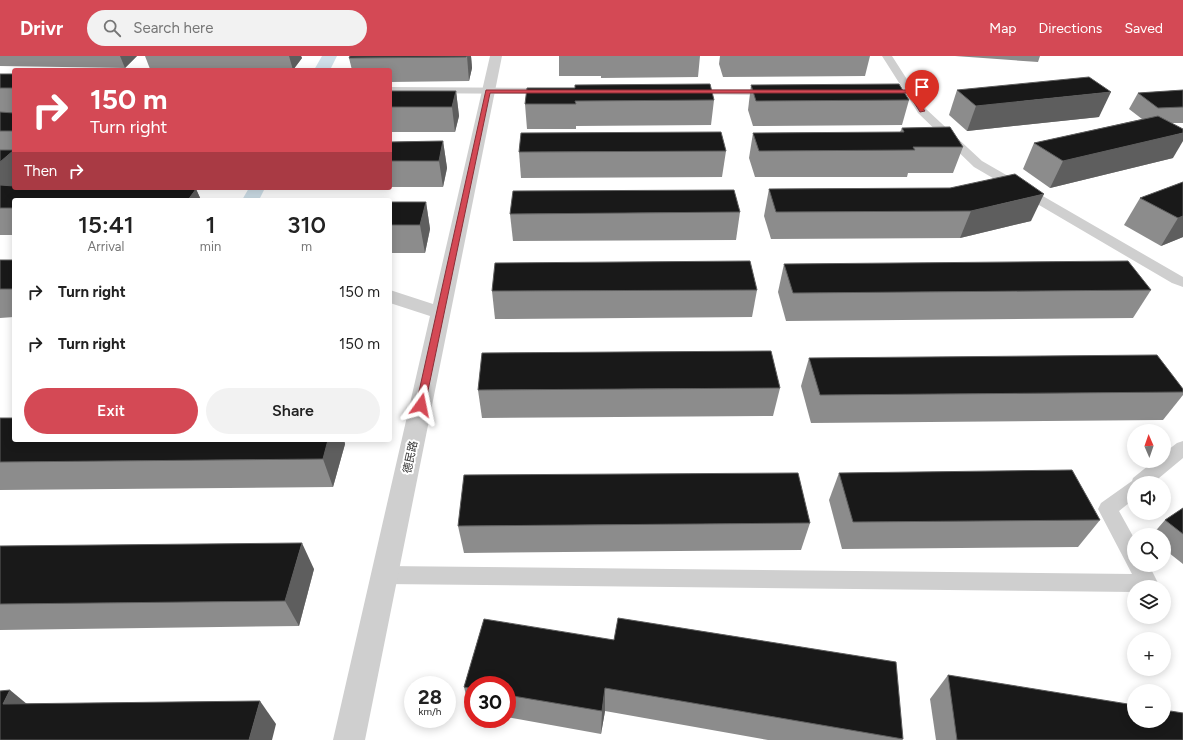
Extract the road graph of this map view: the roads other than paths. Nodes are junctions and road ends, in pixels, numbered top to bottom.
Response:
1 (496, 56) edge
2 (887, 56) edge
3 (392, 90) edge
4 (488, 92) junction
5 (560, 92) edge
6 (679, 92) edge
7 (782, 92) edge
8 (870, 92) edge
9 (909, 92) junction
10 (1181, 283) edge
11 (392, 297) edge
12 (440, 313) junction
13 (1183, 448) edge
14 (1149, 476) edge
15 (1127, 494) edge
16 (1127, 544) edge
17 (1142, 572) edge
18 (384, 575) junction
19 (349, 740) edge

1 - 4 street, 德民路
2 - 9 lane
3 - 4 lane
4 - 5 lane
4 - 12 street, 德民路
6 - 7 lane
8 - 9 lane
9 - 10 lane
11 - 12 street
12 - 18 street, 德民路
13 - 14 lane
15 - 16 lane
17 - 18 lane
18 - 19 street, 德民路

